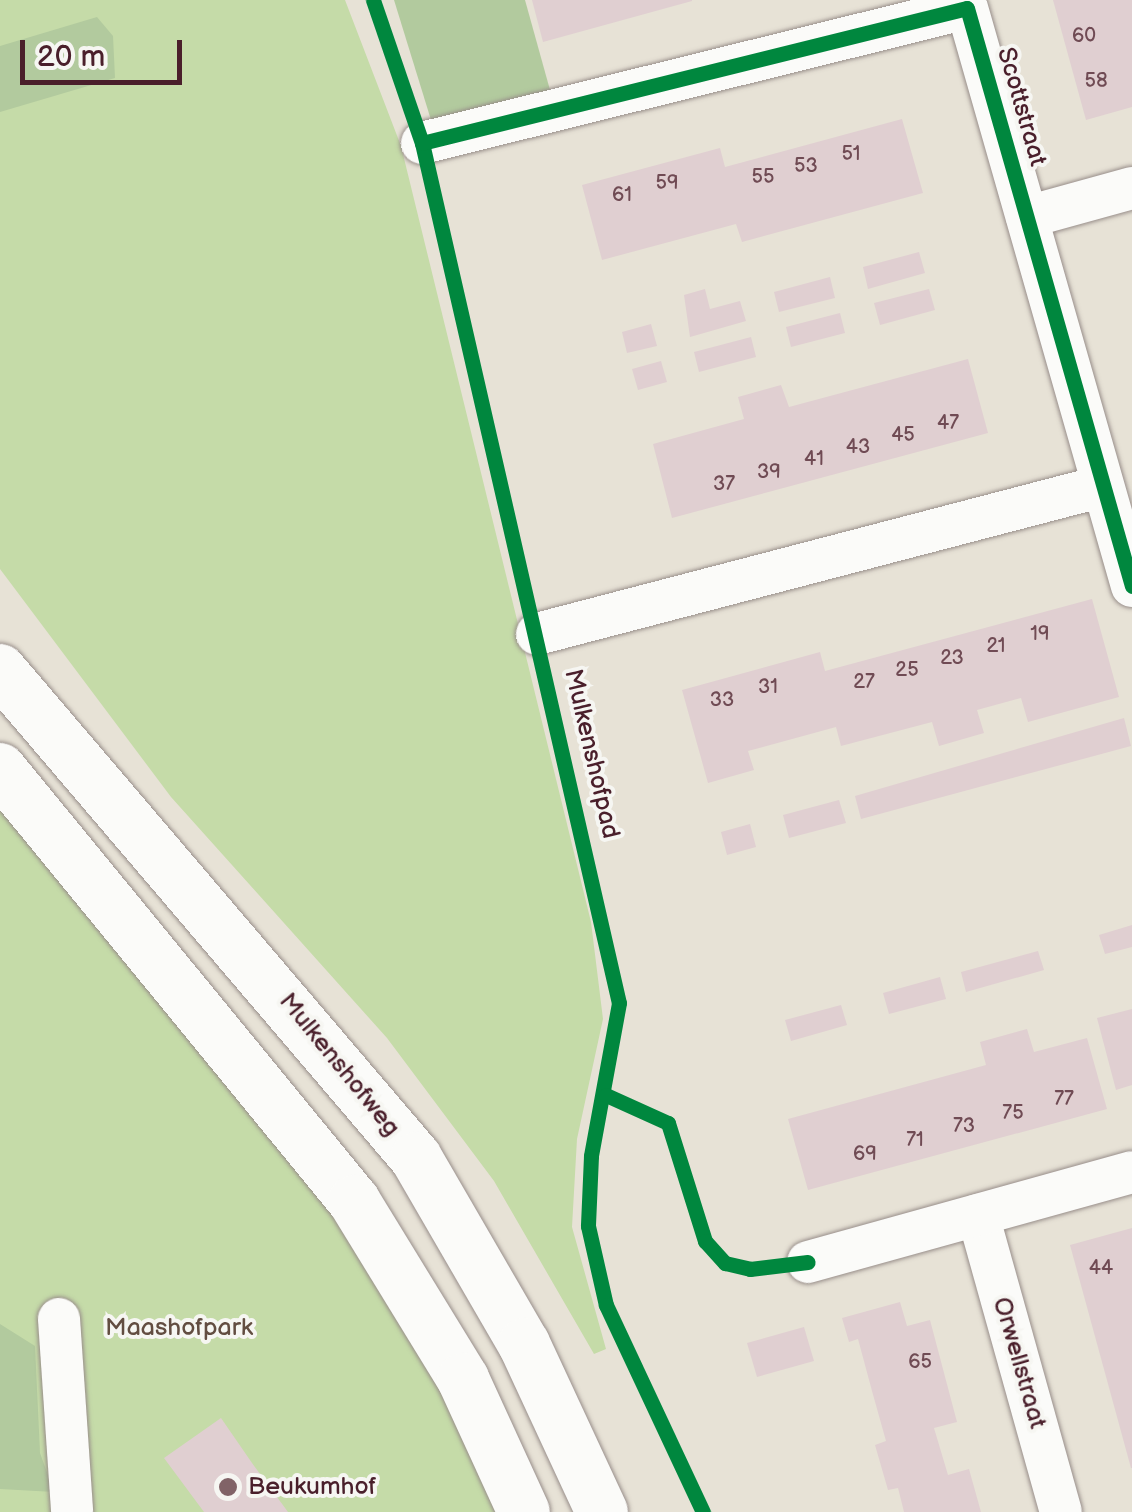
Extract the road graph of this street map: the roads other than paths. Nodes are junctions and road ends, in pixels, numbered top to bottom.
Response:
1 (422, 143) dead end
2 (1132, 188) edge
3 (1027, 217) junction
4 (1103, 486) junction
5 (1132, 586) edge
6 (537, 634) dead end
7 (0, 670) edge
8 (0, 769) edge
9 (1132, 1172) edge
10 (978, 1215) junction
11 (808, 1262) dead end
12 (59, 1319) dead end
13 (72, 1512) edge
14 (524, 1512) edge
15 (602, 1512) edge
16 (1061, 1512) edge

1 - 3 street, Scottstraat
2 - 3 street
3 - 4 street, Scottstraat
4 - 5 street, Scottstraat
4 - 6 street
7 - 15 street, Mulkenshofweg
8 - 14 street
9 - 10 street
10 - 11 street
10 - 16 street, Orwellstraat
12 - 13 street

